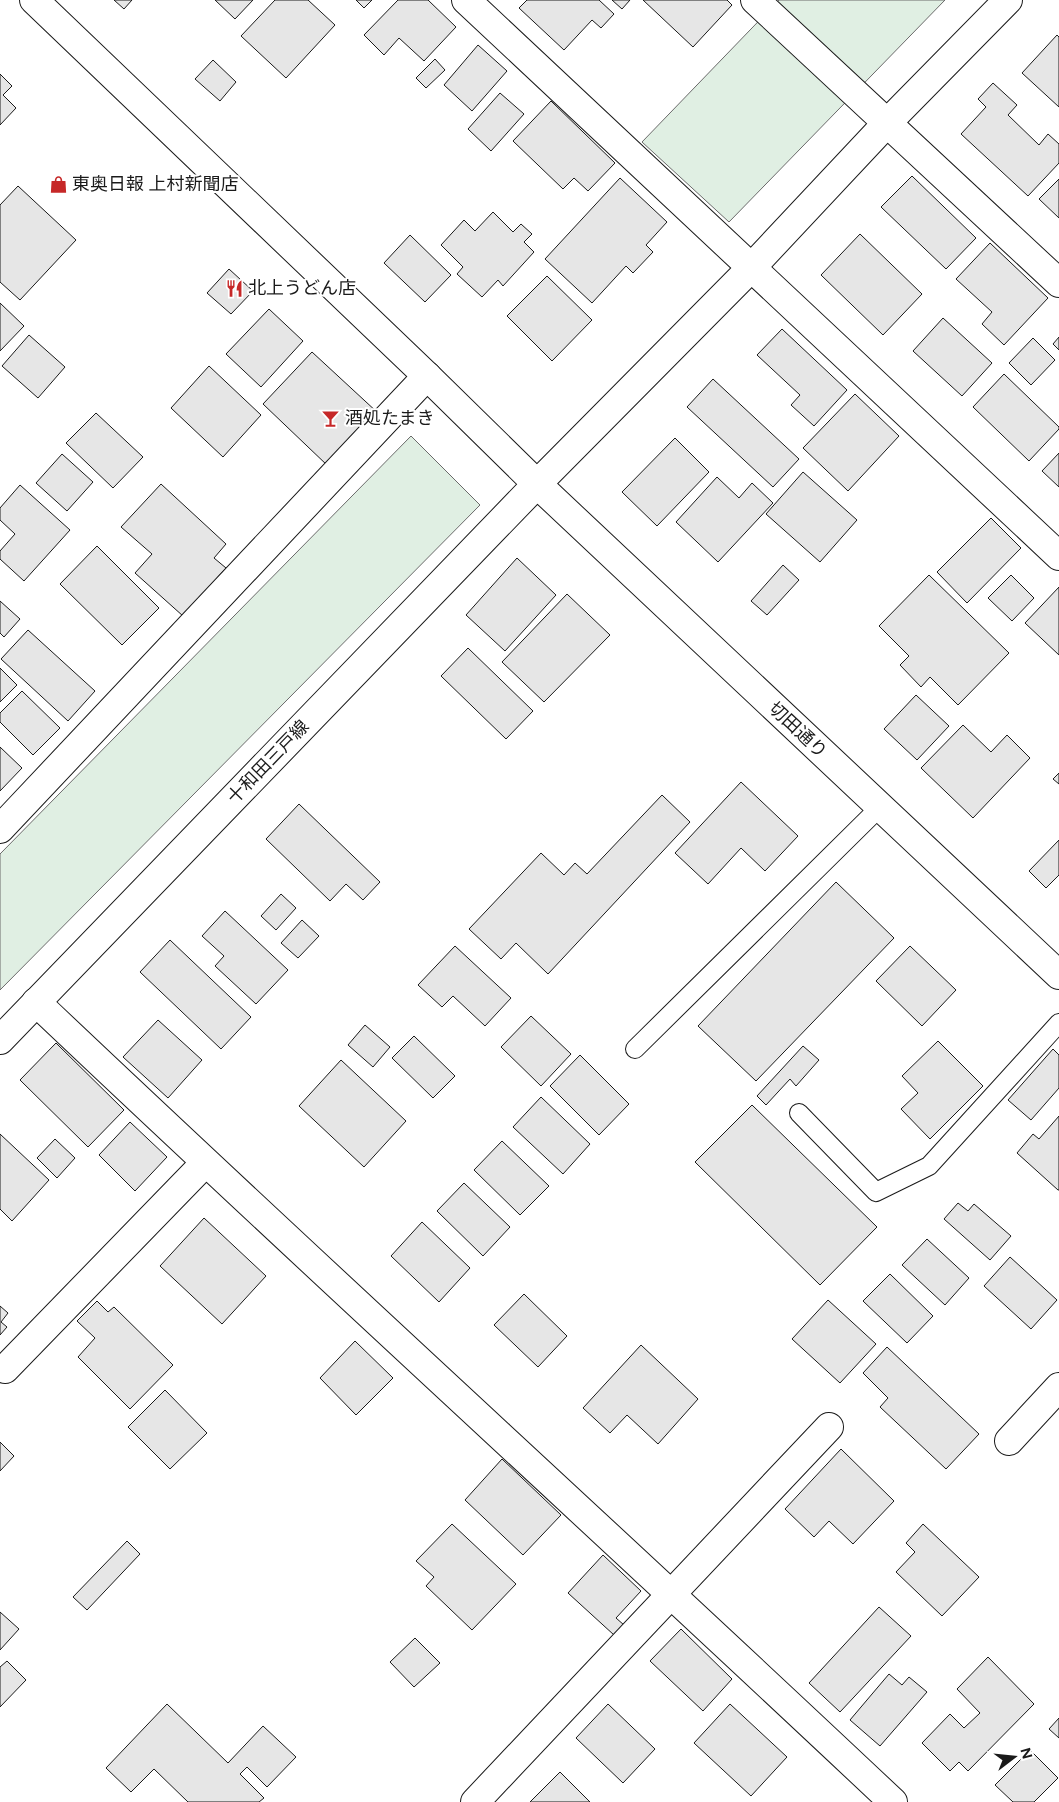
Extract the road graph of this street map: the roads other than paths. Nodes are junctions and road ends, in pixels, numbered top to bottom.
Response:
1 (34, 0) edge
2 (466, 0) edge
3 (755, 0) edge
4 (1008, 0) edge
5 (887, 123) junction
6 (751, 268) junction
7 (1059, 283) edge
8 (427, 376) junction
9 (536, 484) junction
10 (1059, 556) edge
11 (880, 807) junction
12 (0, 829) edge
13 (1059, 975) edge
14 (36, 1002) junction
15 (1059, 1024) edge
16 (0, 1040) edge
17 (635, 1049) dead end
18 (800, 1114) dead end
19 (205, 1163) junction
20 (5, 1369) dead end
21 (1059, 1387) edge
22 (828, 1428) dead end
23 (1009, 1441) dead end
24 (672, 1594) junction
25 (475, 1802) edge
26 (893, 1802) edge

1 - 8 street, 切田通り
2 - 6 street
3 - 5 street
4 - 5 street, 十和田三戸線
5 - 6 street, 十和田三戸線
5 - 7 street
6 - 9 street, 十和田三戸線
6 - 10 street
8 - 9 street, 切田通り
8 - 12 street
9 - 11 street, 切田通り
9 - 14 street, 十和田三戸線
11 - 13 street, 切田通り
11 - 17 lane
14 - 16 street, 十和田三戸線
14 - 19 street
15 - 18 lane
19 - 20 street
19 - 24 street
21 - 23 street
22 - 24 street
24 - 25 street
24 - 26 street

